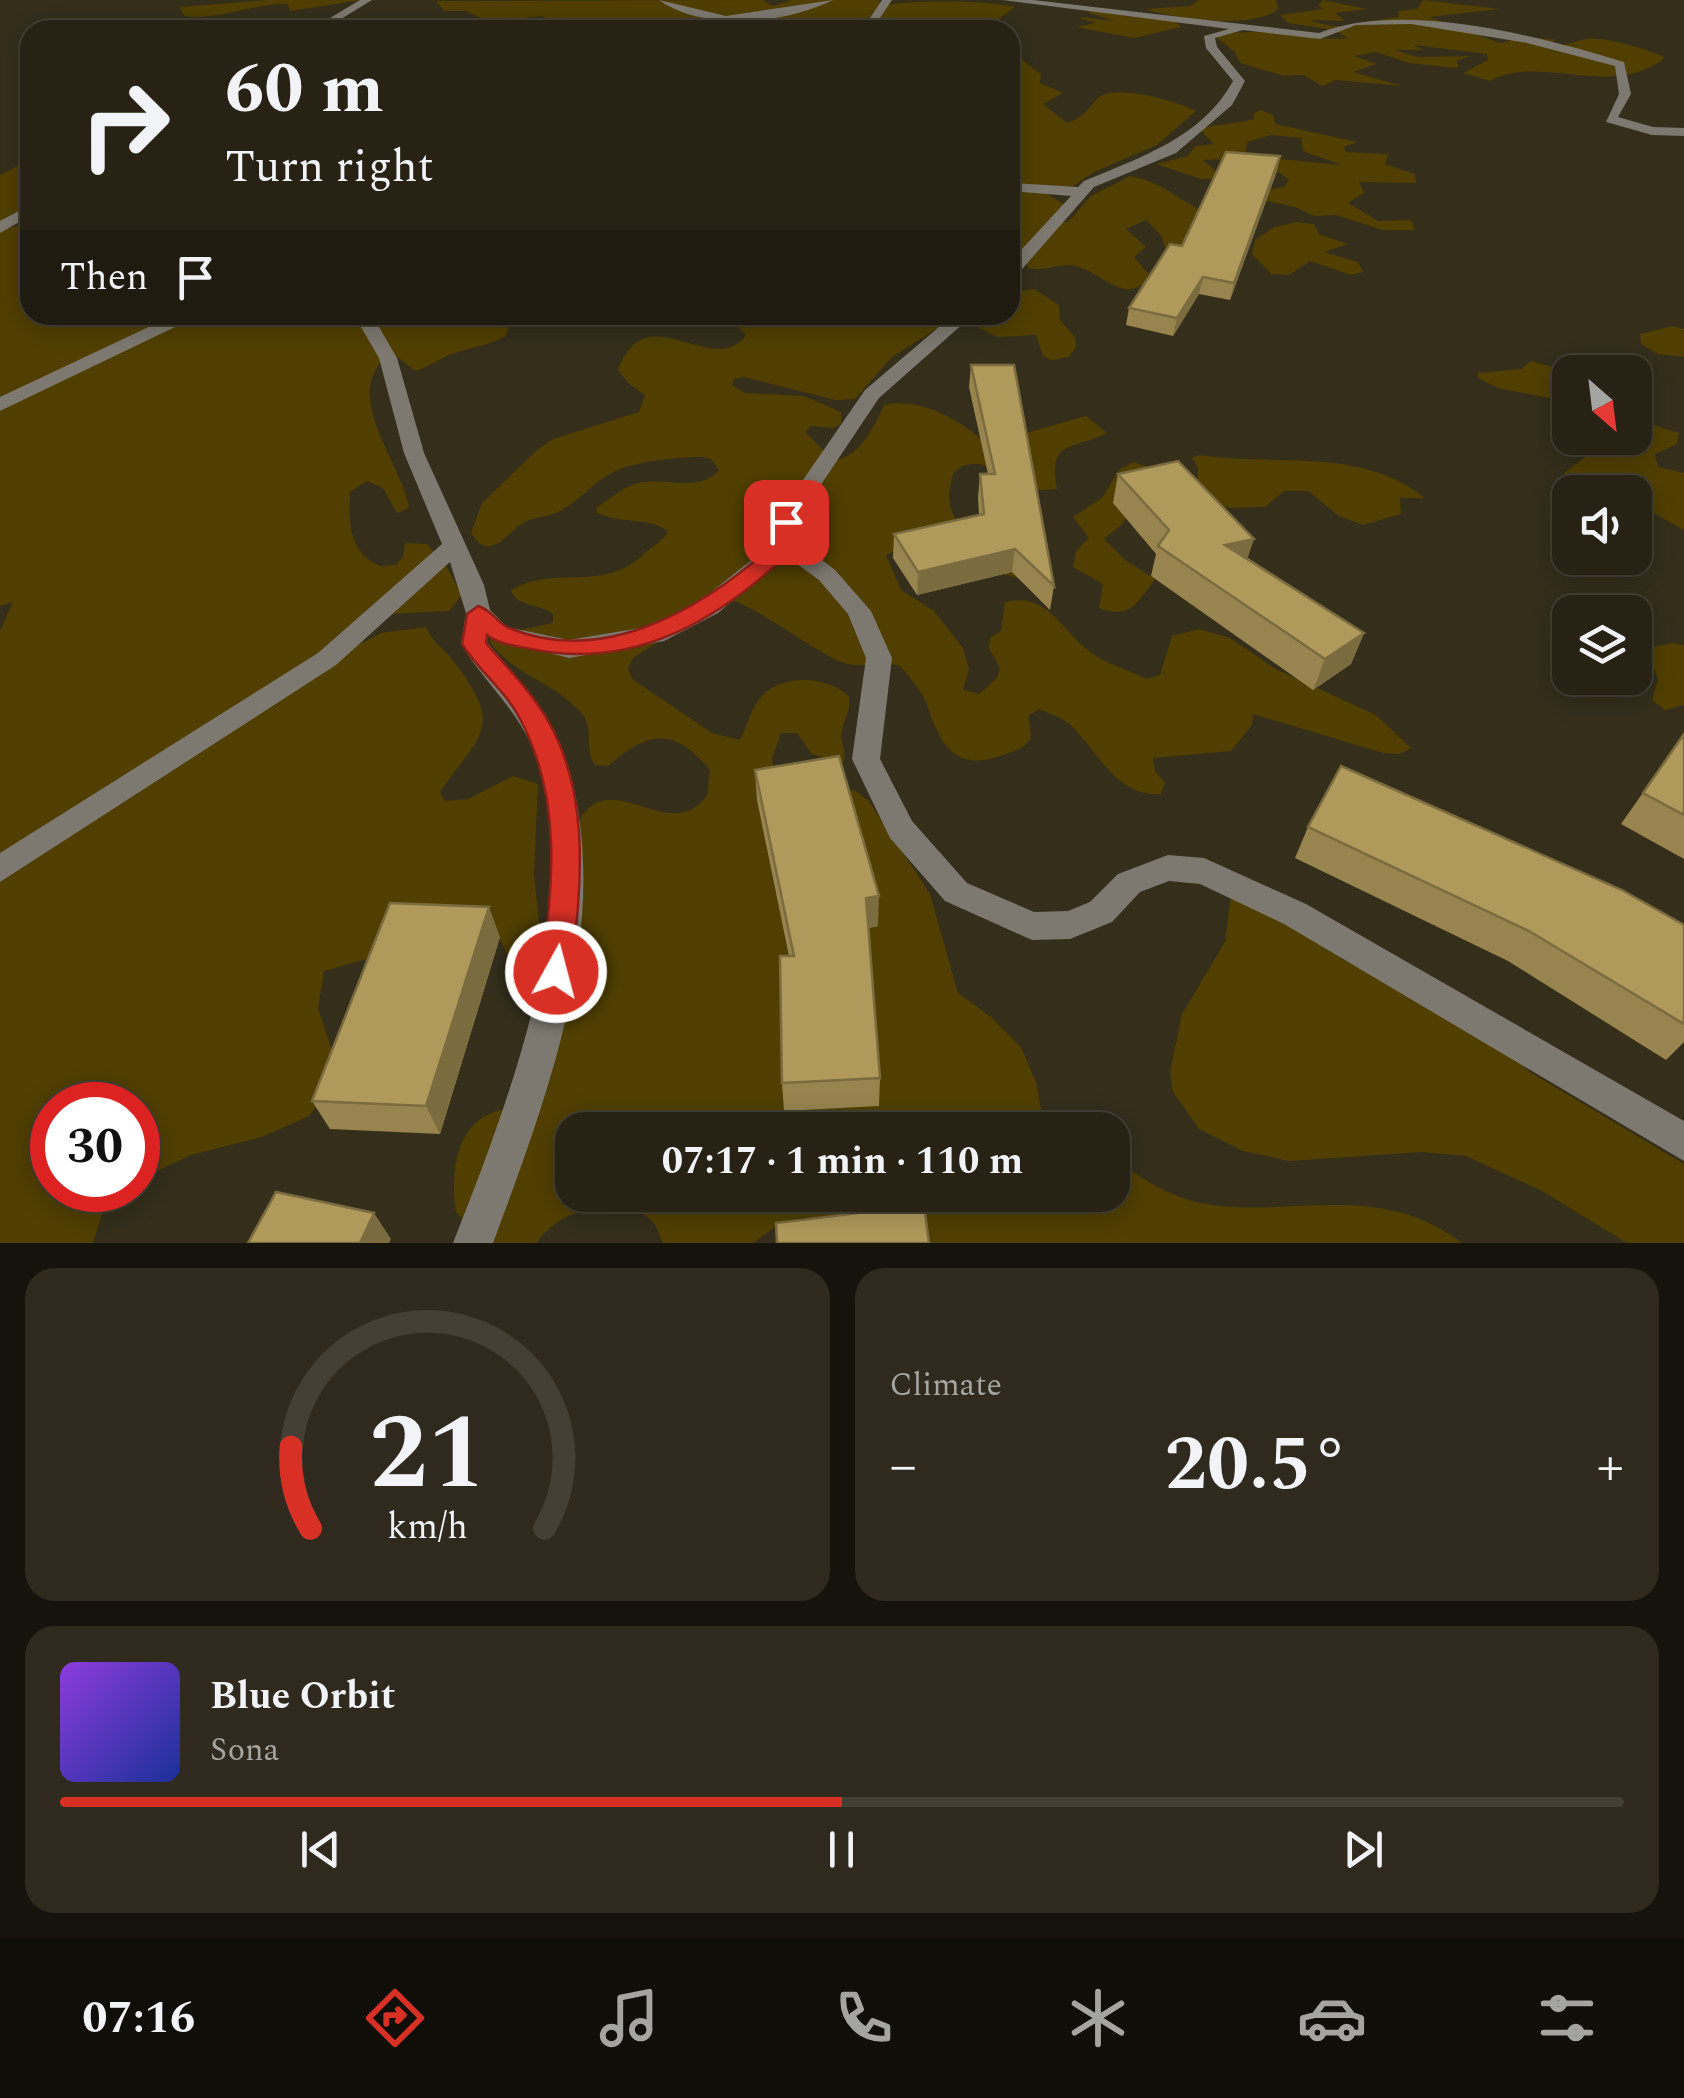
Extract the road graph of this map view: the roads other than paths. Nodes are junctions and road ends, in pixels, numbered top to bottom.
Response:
1 (367, 0) edge
2 (664, 0) edge
3 (828, 0) edge
4 (1008, 0) edge
5 (332, 20) edge
6 (1248, 27) junction
7 (1684, 132) edge
8 (1020, 188) edge
9 (1082, 192) junction
10 (1020, 261) edge
11 (162, 325) edge
12 (369, 325) edge
13 (952, 325) edge
14 (0, 404) edge
15 (786, 544) junction
16 (454, 546) junction
17 (478, 614) junction
18 (0, 868) edge
19 (1684, 1142) edge
20 (473, 1243) edge

1 - 5 street
2 - 3 street
4 - 6 street
6 - 7 street
6 - 9 street
8 - 9 street
9 - 10 street
11 - 14 street
12 - 16 street
13 - 15 street
15 - 17 street
15 - 19 street
16 - 17 street
16 - 18 street
17 - 20 street

